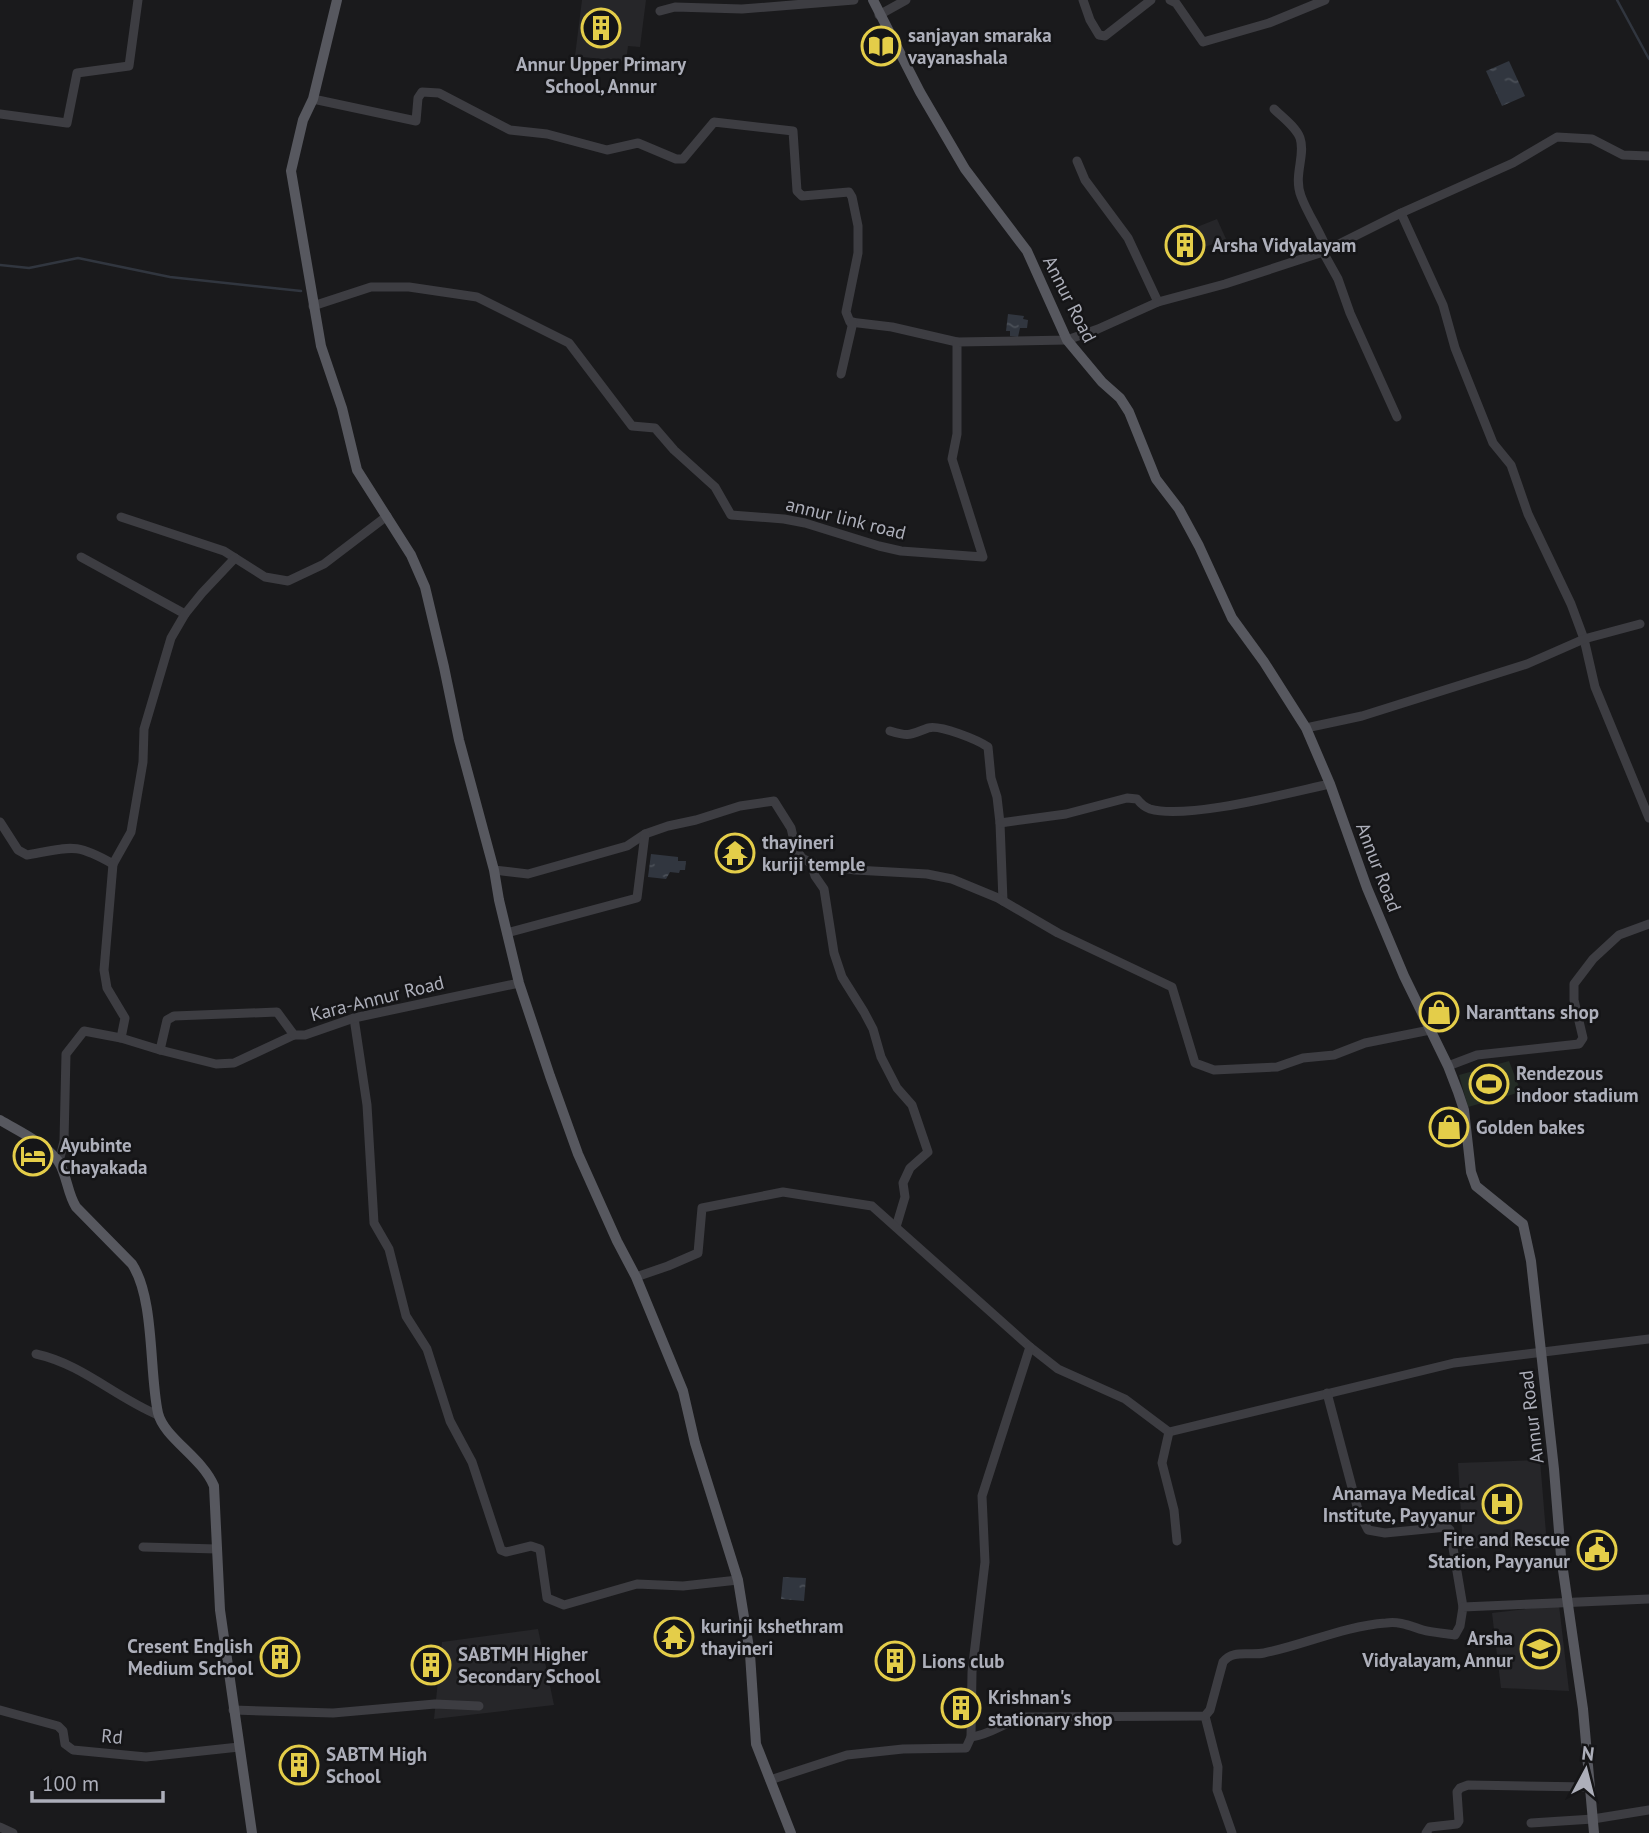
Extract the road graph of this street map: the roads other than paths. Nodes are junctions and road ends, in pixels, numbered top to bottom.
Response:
1 (138, 0) edge
2 (337, 0) edge
3 (854, 0) edge
4 (873, 0) edge
5 (906, 0) edge
6 (1083, 0) edge
7 (1151, 0) edge
8 (1170, 0) edge
9 (1325, 0) edge
10 (660, 11) dead end
11 (879, 15) junction
12 (313, 99) junction
13 (1274, 109) dead end
14 (0, 114) edge
15 (1649, 156) edge
16 (1077, 161) dead end
17 (1401, 213) junction
18 (1325, 251) junction
19 (1158, 302) junction
20 (313, 306) junction
21 (853, 322) junction
22 (1067, 340) junction
23 (957, 342) junction
24 (841, 374) dead end
25 (1397, 417) dead end
26 (387, 516) junction
27 (121, 517) dead end
28 (81, 557) dead end
29 (235, 558) junction
30 (185, 614) junction
31 (1640, 624) dead end
32 (1584, 639) junction
33 (1306, 728) junction
34 (890, 731) dead end
35 (1329, 784) junction
36 (1649, 818) edge
37 (0, 822) edge
38 (1000, 823) junction
39 (645, 834) junction
40 (811, 863) junction
41 (113, 864) junction
42 (494, 870) junction
43 (1003, 901) junction
44 (1649, 924) edge
45 (507, 933) junction
46 (519, 983) junction
47 (354, 1018) junction
48 (1430, 1030) junction
49 (294, 1035) junction
50 (121, 1038) junction
51 (160, 1050) junction
52 (1448, 1066) junction
53 (0, 1120) edge
54 (59, 1162) junction
55 (896, 1227) junction
56 (636, 1277) junction
57 (1649, 1339) edge
58 (1030, 1347) junction
59 (36, 1354) dead end
60 (1541, 1354) junction
61 (1327, 1393) junction
62 (158, 1415) junction
63 (1169, 1432) junction
64 (1177, 1541) dead end
65 (143, 1547) dead end
66 (217, 1549) junction
67 (738, 1580) junction
68 (1649, 1599) edge
69 (1567, 1602) junction
70 (1462, 1606) junction
71 (479, 1706) dead end
72 (0, 1710) edge
73 (233, 1710) junction
74 (1205, 1716) junction
75 (971, 1737) junction
76 (239, 1747) junction
77 (770, 1780) junction
78 (1591, 1787) junction
79 (1649, 1810) edge
80 (1593, 1819) junction
81 (1531, 1823) dead end
82 (0, 1827) edge
83 (13, 1833) edge
84 (252, 1833) edge
85 (791, 1833) edge
86 (1232, 1833) edge
87 (1426, 1833) edge
88 (1594, 1833) edge

1 - 14 street
2 - 12 main road
3 - 10 street
4 - 11 main road, Annur Road
5 - 11 street
6 - 7 street
8 - 9 street
11 - 22 main road, Annur Road
12 - 20 main road
12 - 21 street
13 - 18 street
15 - 17 street
16 - 19 street
17 - 18 street
17 - 32 street
18 - 19 street
18 - 25 street
19 - 22 street
20 - 23 street, annur link road
20 - 26 main road
21 - 23 street
21 - 24 street
22 - 23 street
22 - 33 main road, Annur Road
26 - 29 street
26 - 42 main road
27 - 29 street
28 - 30 street
29 - 30 street
30 - 41 street
31 - 32 street
32 - 33 street
32 - 36 street
33 - 35 main road, Annur Road
34 - 38 street
35 - 38 street
35 - 48 main road, Annur Road
37 - 41 street
38 - 43 street
39 - 40 street
39 - 42 street
39 - 45 street
40 - 43 street
40 - 55 street
41 - 50 street
42 - 45 main road
43 - 48 street
44 - 52 street
45 - 46 main road
46 - 47 street, Kara-Annur Road
46 - 56 main road
47 - 49 street, Kara-Annur Road
47 - 67 street
48 - 52 main road, Annur Road
49 - 51 street
49 - 51 street, Kara-Annur Road
50 - 51 street
50 - 54 street
52 - 60 main road, Annur Road
53 - 54 main road
54 - 62 main road
55 - 56 street
55 - 58 street
56 - 67 main road
57 - 60 street
58 - 63 street
58 - 75 street
59 - 62 street
60 - 61 street
60 - 69 main road, Annur Road
61 - 63 street
61 - 70 street
62 - 66 main road
63 - 64 street
65 - 66 street
66 - 73 main road
67 - 77 main road
68 - 69 street
69 - 70 street
69 - 78 main road, Annur Road
70 - 74 street
71 - 73 street
72 - 76 street, Rd
73 - 76 main road
74 - 75 street
74 - 86 street
75 - 77 street
76 - 84 main road
77 - 85 main road
78 - 80 main road, Annur Road
78 - 87 street
79 - 80 street
80 - 81 street
80 - 88 main road, Annur Road
82 - 83 street

